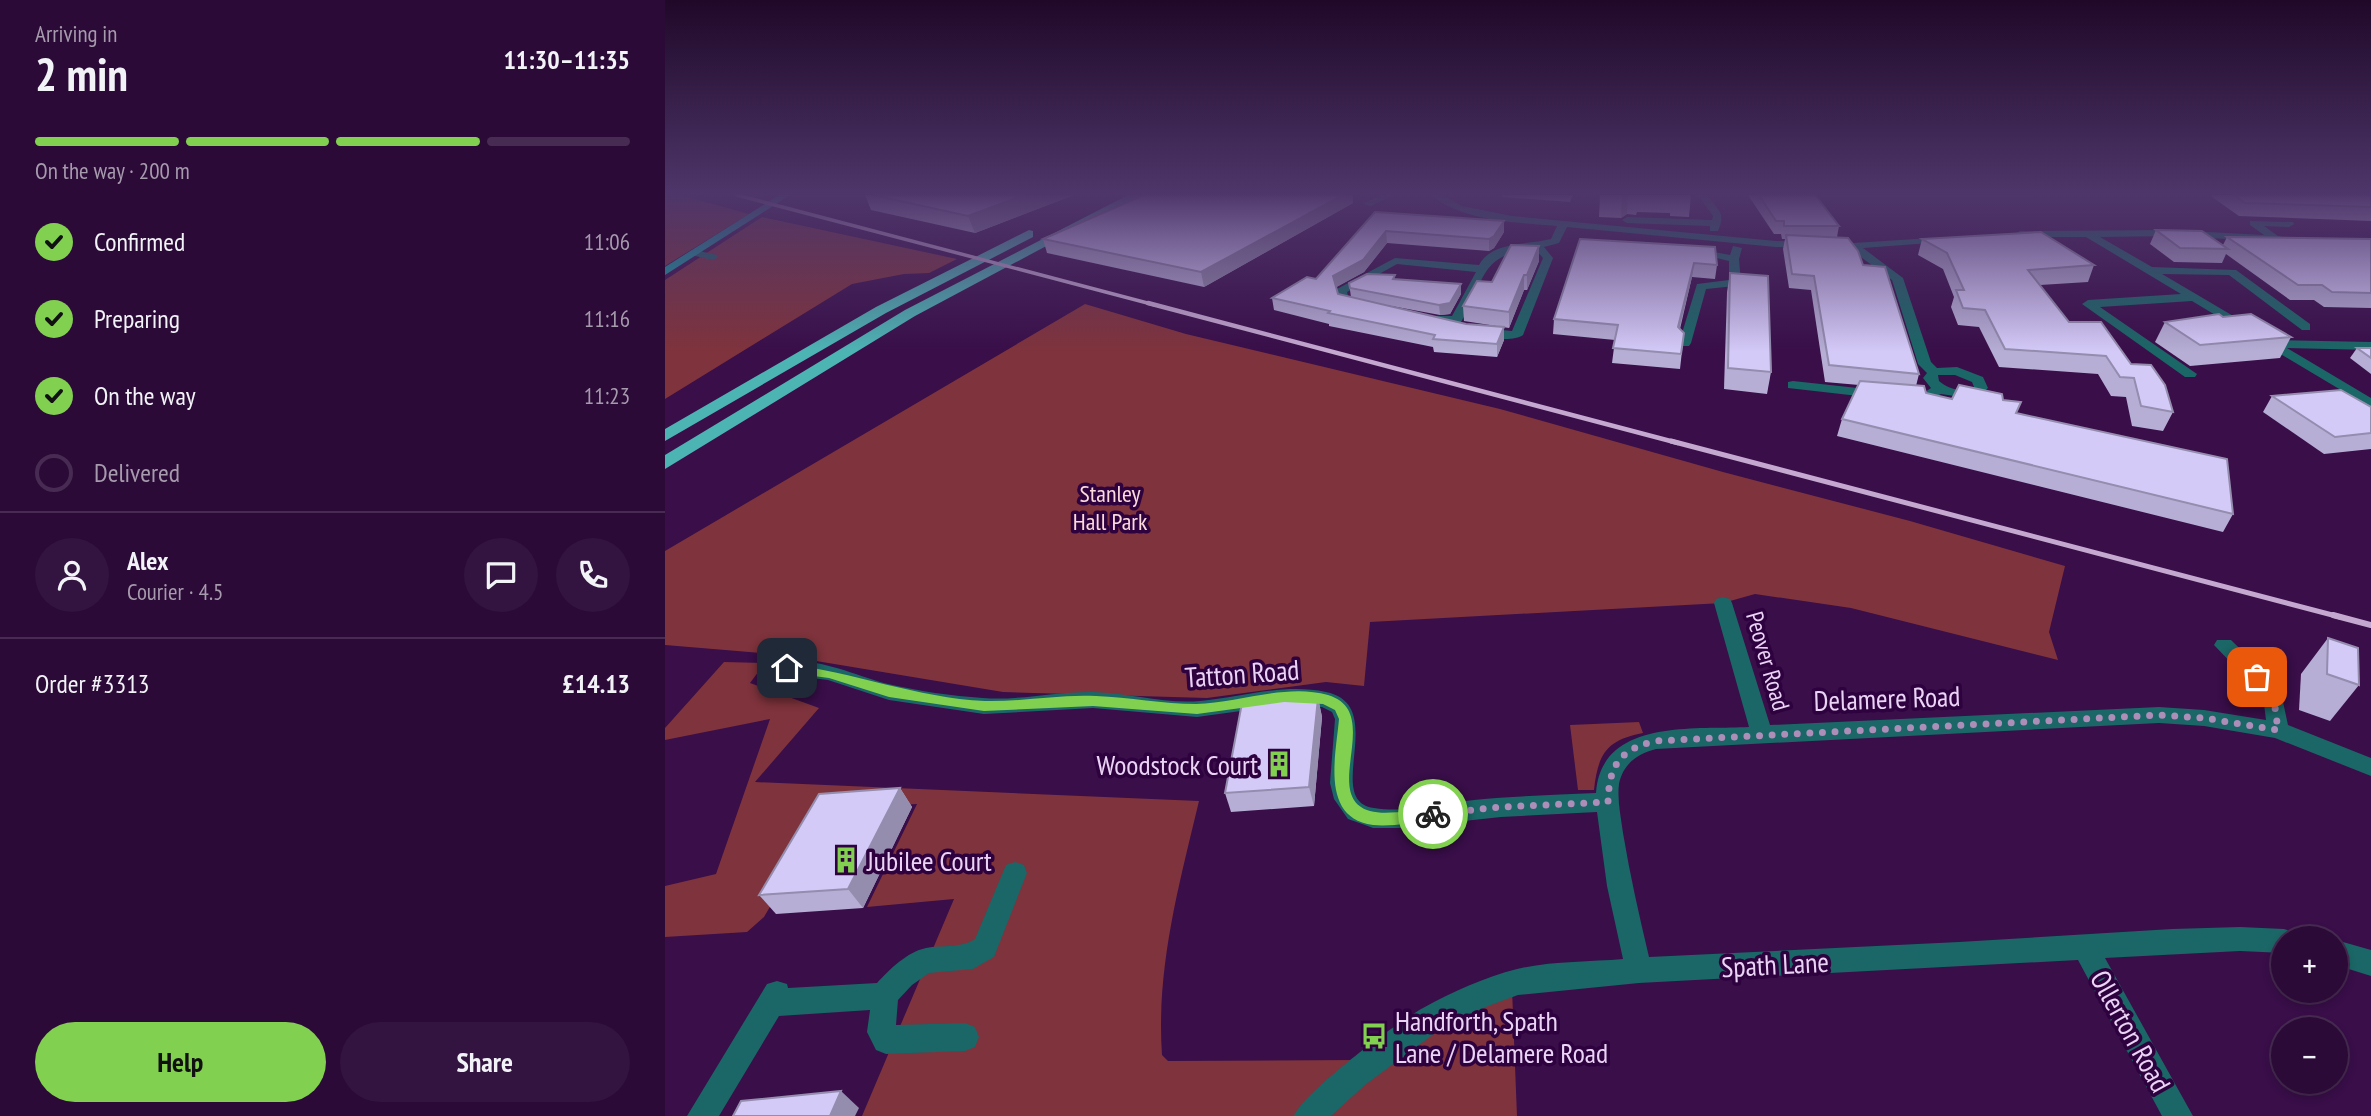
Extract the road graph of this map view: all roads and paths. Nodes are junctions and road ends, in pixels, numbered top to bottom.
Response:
1 (705, 247) edge
2 (1002, 247) edge
3 (1035, 247) edge
4 (1538, 247) joint
5 (1737, 247) edge
6 (1854, 247) edge
7 (2111, 247) edge
8 (1681, 249) edge
9 (695, 253) junction
10 (713, 257) dead end
11 (1734, 259) junction
12 (1483, 269) junction
13 (2150, 270) junction
14 (665, 272) edge
15 (2196, 297) junction
16 (1367, 307) edge
17 (1415, 317) edge
18 (1440, 322) junction
19 (2306, 327) dead end
20 (1685, 343) edge
21 (2274, 344) junction
22 (2371, 346) edge
23 (1934, 372) junction
24 (2190, 374) dead end
25 (1793, 385) dead end
26 (1940, 389) junction
27 (2371, 404) edge
28 (665, 436) edge
29 (665, 463) edge
30 (1723, 603) dead end
31 (2224, 645) dead end
32 (787, 668) dead end
33 (2278, 730) junction
34 (1762, 734) junction
35 (2371, 766) edge
36 (1608, 802) junction
37 (1015, 873) dead end
38 (2271, 940) edge
39 (2085, 947) junction
40 (2348, 956) edge
41 (2371, 963) edge
42 (1639, 970) junction
43 (883, 996) junction
44 (965, 1037) dead end
45 (702, 1116) edge
46 (1309, 1116) edge
47 (2178, 1116) edge

1 - 9 main road
2 - 28 highway
3 - 29 highway
4 - 12 street
4 - 18 street
5 - 11 street
6 - 23 street
7 - 13 street
8 - 11 street
9 - 10 street
9 - 14 main road
11 - 20 street
12 - 16 street
12 - 18 street
13 - 15 street
13 - 19 street
15 - 21 street
15 - 24 street
17 - 18 street
21 - 22 street
21 - 27 street
23 - 26 street
23 - 26 street
25 - 26 street
30 - 34 street, Peover Road
31 - 33 street
32 - 36 street, Tatton Road
33 - 34 street, Delamere Road
33 - 35 street, Delamere Road
34 - 36 street, Delamere Road
36 - 42 street, Delamere Road
37 - 43 street
38 - 39 street, Spath Lane
39 - 42 street, Spath Lane
39 - 47 street, Ollerton Road
40 - 41 street
42 - 46 street, Spath Lane
43 - 44 street
43 - 45 street

